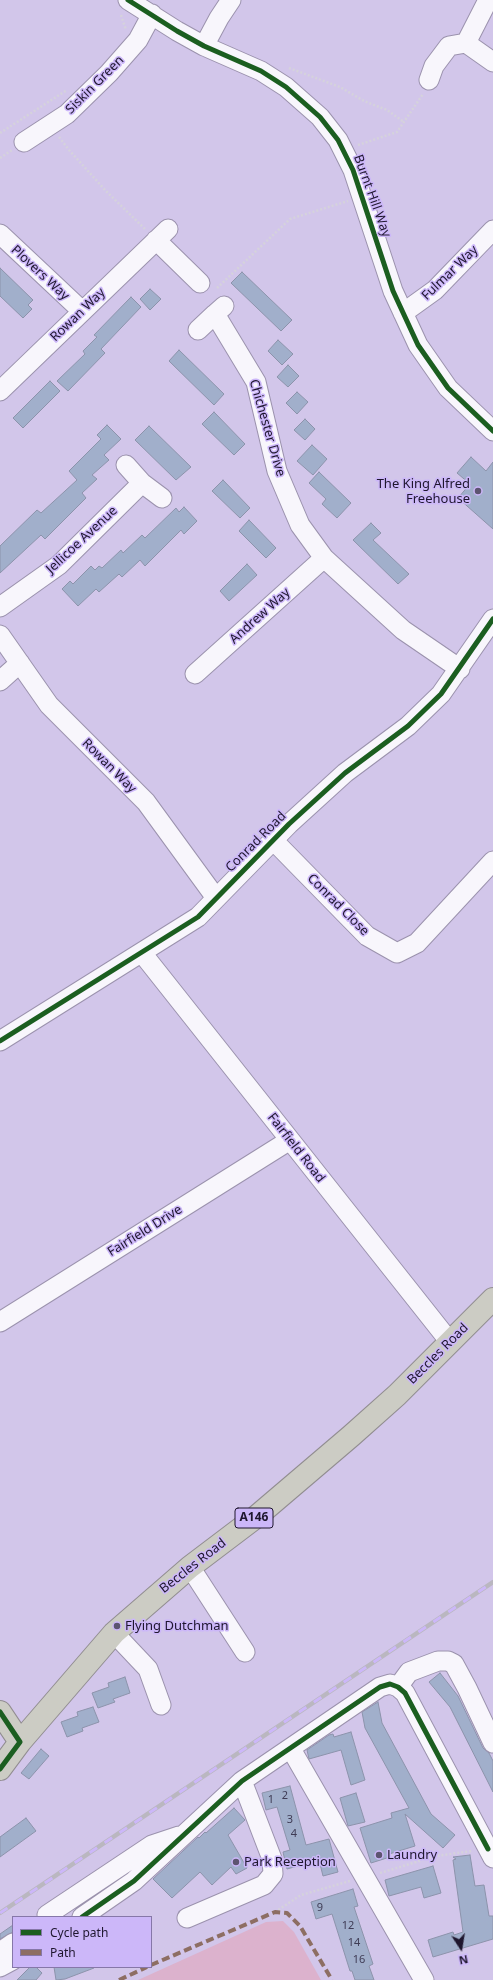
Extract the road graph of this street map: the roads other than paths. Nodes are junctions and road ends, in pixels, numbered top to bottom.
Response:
1 (231, 0) edge
2 (488, 0) edge
3 (124, 6) edge
4 (152, 14) junction
5 (466, 43) junction
6 (204, 46) junction
7 (493, 62) edge
8 (428, 80) road end
9 (24, 142) dead end
10 (493, 230) edge
11 (0, 234) edge
12 (209, 286) road end
13 (82, 311) junction
14 (403, 313) junction
15 (198, 330) dead end
16 (0, 391) edge
17 (493, 431) edge
18 (126, 465) dead end
19 (142, 483) junction
20 (162, 498) dead end
21 (324, 558) junction
22 (0, 607) edge
23 (493, 619) edge
24 (0, 635) edge
25 (20, 663) junction
26 (460, 669) junction
27 (195, 674) dead end
28 (0, 682) edge
29 (273, 840) junction
30 (493, 861) edge
31 (216, 898) junction
32 (142, 953) junction
33 (0, 1041) edge
34 (290, 1140) junction
35 (493, 1299) edge
36 (0, 1322) edge
37 (450, 1342) junction
38 (190, 1567) junction
39 (114, 1633) junction
40 (245, 1652) dead end
41 (398, 1687) junction
42 (161, 1705) dead end
43 (0, 1712) edge
44 (20, 1742) junction
45 (493, 1743) edge
46 (291, 1749) junction
47 (0, 1769) edge
48 (242, 1781) junction
49 (185, 1834) junction
50 (491, 1854) edge
51 (79, 1894) junction
52 (86, 1914) edge
53 (47, 1915) dead end
54 (187, 1918) dead end
55 (12, 1945) edge
56 (0, 1952) edge
57 (12, 1961) edge
58 (0, 1968) edge
59 (424, 1980) edge

1 - 6 street
2 - 5 street
3 - 4 street, Burnt Hill Way
4 - 6 street, Burnt Hill Way
4 - 9 street, Siskin Green
5 - 7 street
5 - 8 street
6 - 14 street, Burnt Hill Way
10 - 14 street, Fulmar Way
11 - 13 street, Plovers Way
12 - 13 street, Rowan Way
13 - 16 street, Rowan Way
14 - 17 street, Burnt Hill Way
15 - 21 street, Chichester Drive
18 - 19 street
19 - 20 street
19 - 22 street, Jellicoe Avenue
21 - 26 street, Chichester Drive
21 - 27 street, Andrew Way
23 - 26 street, Conrad Road
24 - 25 street, Rowan Way
25 - 28 street
25 - 31 street, Rowan Way
26 - 29 street, Conrad Road
29 - 30 street, Conrad Close
29 - 31 street, Conrad Road
31 - 32 street, Conrad Road
32 - 33 street, Conrad Road
32 - 34 street, Fairfield Road
34 - 36 street, Fairfield Drive
34 - 37 street, Fairfield Road
35 - 37 highway, Beccles Road / A146
37 - 38 highway, Beccles Road / A146
38 - 39 highway, Beccles Road / A146
38 - 40 street
39 - 42 street
39 - 44 highway, Beccles Road / A146
41 - 45 street
41 - 46 street
41 - 50 street
43 - 44 highway
44 - 47 highway, Beccles Road / A146
46 - 48 street
46 - 59 street
48 - 49 street
48 - 54 street
49 - 51 street
49 - 52 street
51 - 52 street
51 - 53 street
55 - 56 street
57 - 58 street

